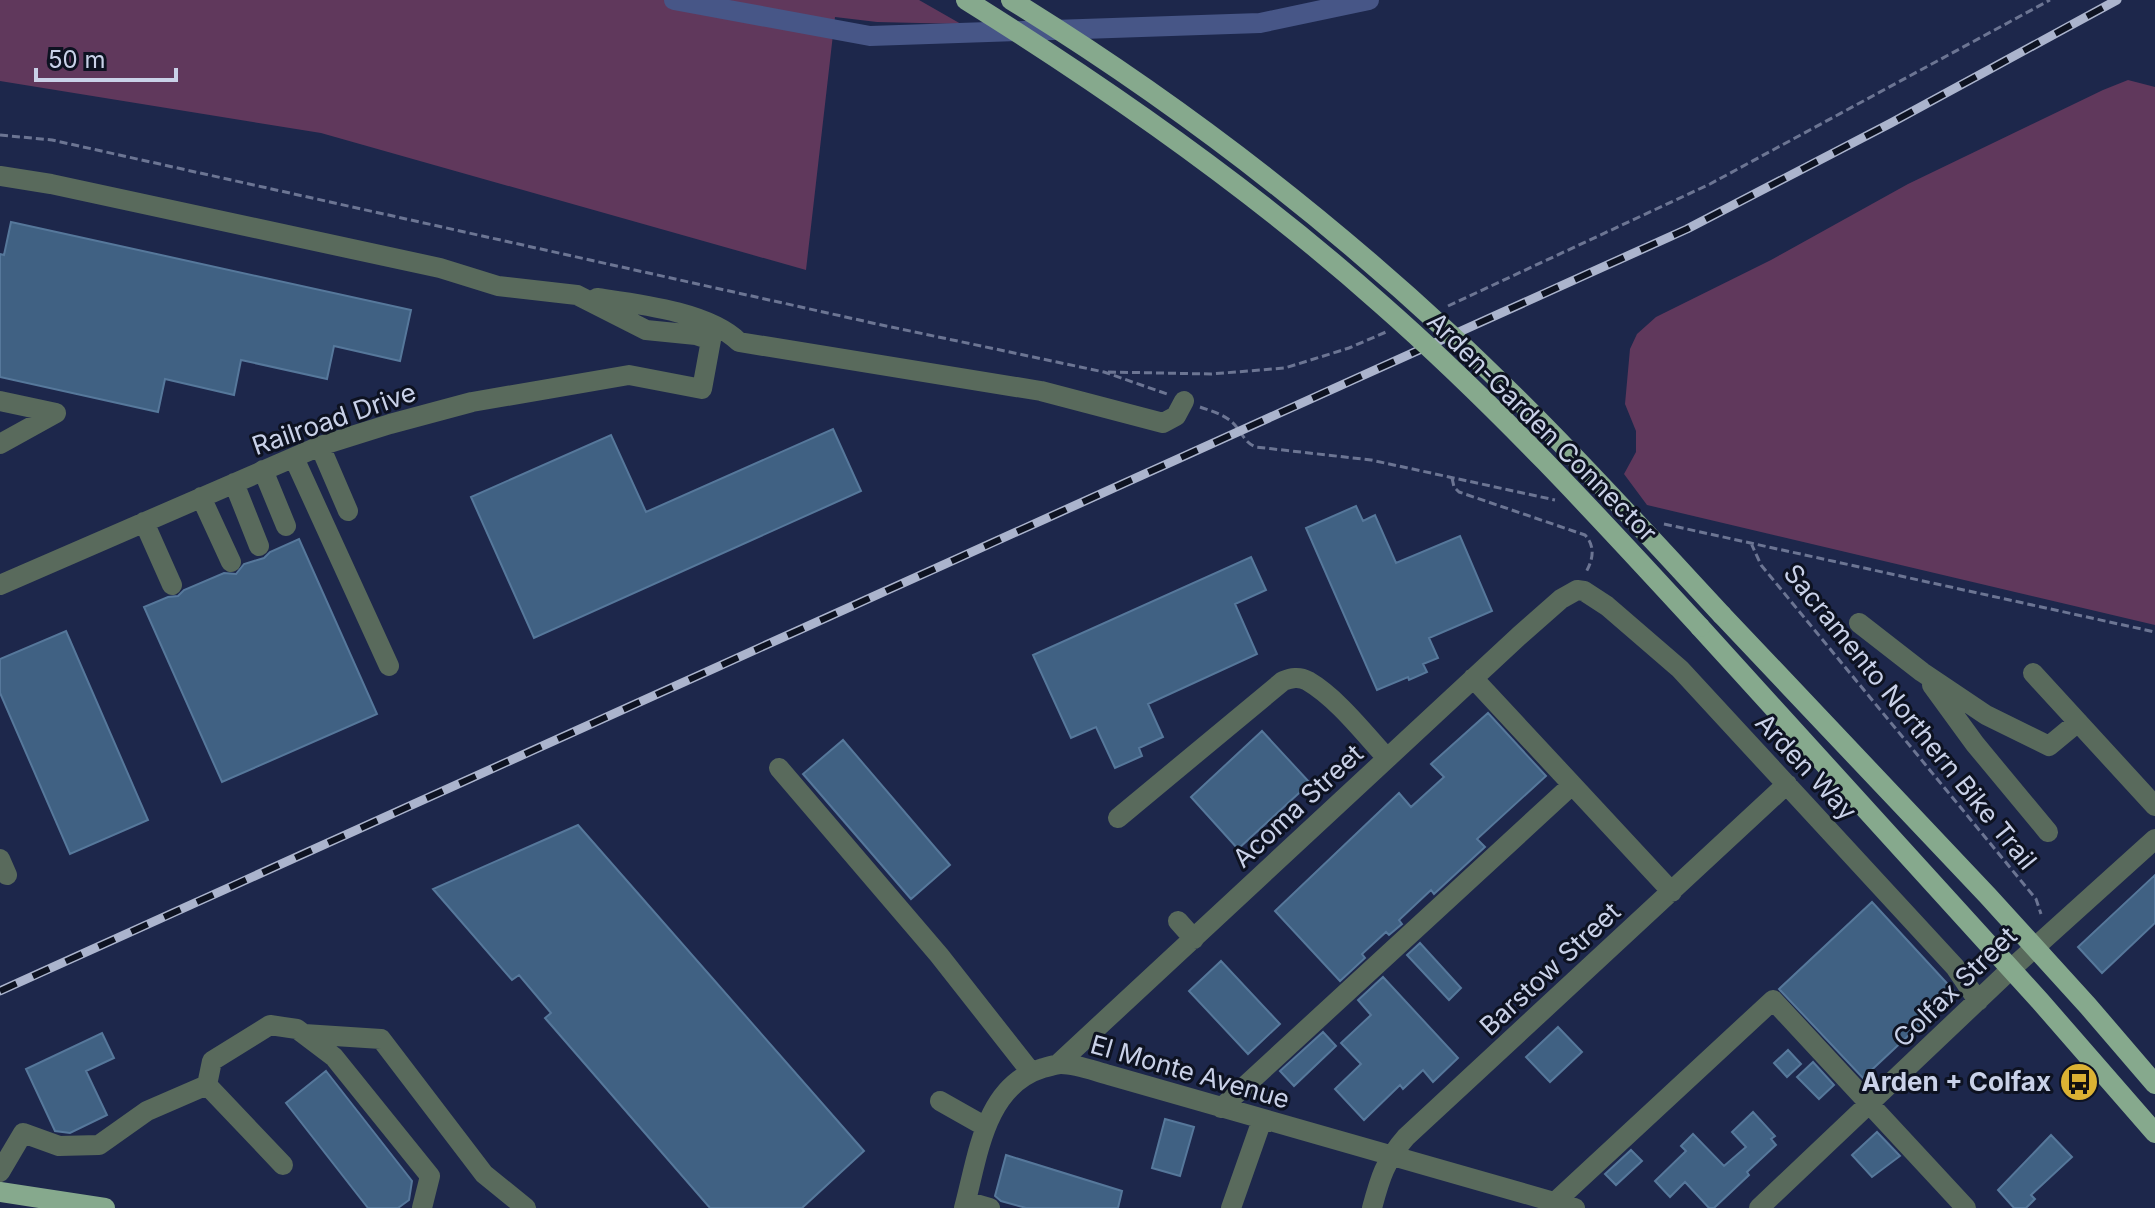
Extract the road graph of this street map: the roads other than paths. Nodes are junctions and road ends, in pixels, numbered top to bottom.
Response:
1 (966, 0) edge
2 (1011, 0) edge
3 (0, 176) edge
4 (577, 295) junction
5 (0, 401) edge
6 (1184, 401) dead end
7 (0, 444) edge
8 (320, 446) junction
9 (294, 458) junction
10 (263, 470) junction
11 (234, 483) junction
12 (201, 497) junction
13 (348, 511) dead end
14 (144, 522) junction
15 (286, 526) dead end
16 (259, 546) dead end
17 (231, 562) dead end
18 (0, 585) edge
19 (172, 585) dead end
20 (1577, 590) joint
21 (1859, 623) dead end
22 (389, 666) dead end
23 (1922, 672) junction
24 (2033, 673) dead end
25 (1473, 678) junction
26 (2078, 722) junction
27 (1387, 758) junction
28 (779, 768) dead end
29 (1787, 784) junction
30 (1572, 785) junction
31 (2155, 806) edge
32 (1118, 818) dead end
33 (2048, 832) dead end
34 (2155, 839) edge
35 (1672, 892) junction
36 (1178, 921) dead end
37 (1194, 939) junction
38 (2035, 947) junction
39 (2011, 969) junction
40 (1978, 1001) junction
41 (304, 1034) junction
42 (1058, 1064) junction
43 (1031, 1072) junction
44 (2155, 1084) edge
45 (207, 1085) junction
46 (940, 1101) dead end
47 (1870, 1104) junction
48 (1221, 1108) junction
49 (1262, 1120) junction
50 (986, 1127) junction
51 (2155, 1133) edge
52 (1389, 1156) junction
53 (283, 1165) dead end
54 (0, 1172) edge
55 (0, 1192) edge
56 (965, 1205) edge
57 (1565, 1205) edge
58 (1764, 1206) edge
59 (105, 1208) edge
60 (422, 1208) edge
61 (526, 1208) edge
62 (990, 1208) edge
63 (1231, 1208) edge
64 (1372, 1208) edge
65 (1966, 1208) edge

1 - 39 main road, Arden-Garden Connector, bridge
2 - 38 main road, Arden-Garden Connector, bridge
3 - 4 street
4 - 6 street
4 - 8 street, Railroad Drive
5 - 7 street
8 - 9 street, Railroad Drive
8 - 13 street
9 - 10 street, Railroad Drive
9 - 22 street
10 - 11 street, Railroad Drive
10 - 15 street
11 - 12 street, Railroad Drive
11 - 16 street
12 - 14 street, Railroad Drive
12 - 17 street
14 - 18 street, Railroad Drive
14 - 19 street
20 - 25 street, Acoma Street
20 - 29 street, Arden Way
21 - 23 street
23 - 26 street
23 - 33 street
24 - 26 street
25 - 27 street, Acoma Street
25 - 30 street
26 - 31 street
27 - 32 street
27 - 37 street, Acoma Street
28 - 43 street
29 - 35 street, Barstow Street
29 - 40 street, Arden Way
30 - 35 street
30 - 48 street
34 - 38 street, Colfax Street
35 - 52 street, Barstow Street
36 - 37 street
37 - 42 street, Acoma Street
38 - 39 street, Colfax Street
38 - 44 main road
39 - 40 street, Colfax Street
39 - 51 main road
40 - 47 street, Colfax Street
41 - 45 street
41 - 60 street
41 - 61 street
42 - 43 street, El Monte Avenue
42 - 48 street, El Monte Avenue
43 - 50 street
45 - 53 street
45 - 54 street
46 - 50 street
47 - 57 street
47 - 58 street, Colfax Street
47 - 65 street
48 - 49 street, El Monte Avenue
49 - 52 street, El Monte Avenue
49 - 63 street
50 - 56 street
52 - 57 street, El Monte Avenue
52 - 64 street, Barstow Street
55 - 59 main road
56 - 62 street

